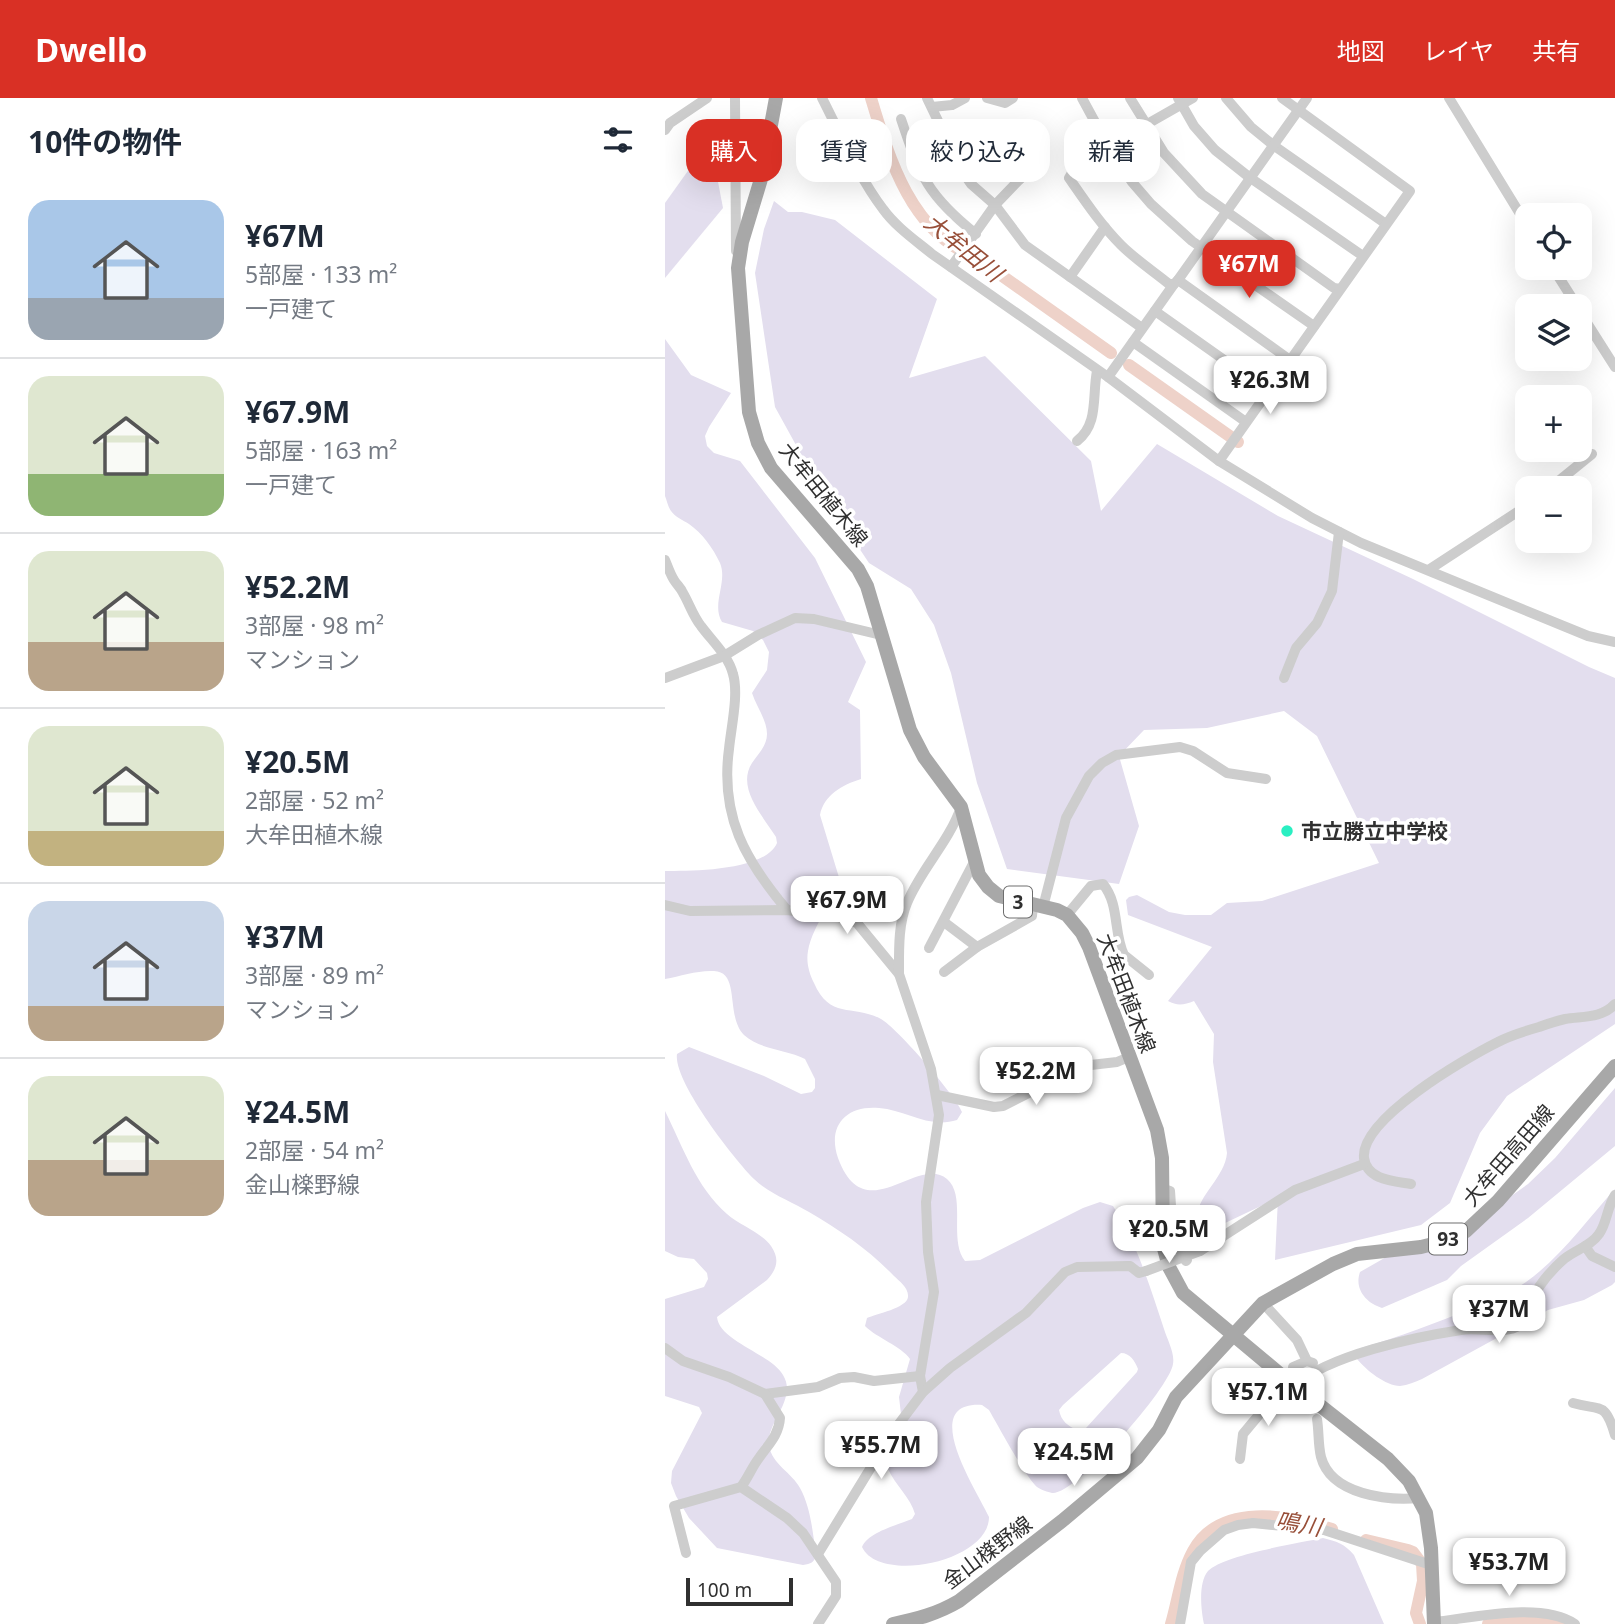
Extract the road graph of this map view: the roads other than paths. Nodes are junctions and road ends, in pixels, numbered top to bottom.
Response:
1 (707, 98) edge
2 (735, 98) edge
3 (776, 98) edge
4 (822, 98) edge
5 (965, 98) edge
6 (987, 98) edge
7 (1013, 98) edge
8 (1082, 98) edge
9 (1130, 98) edge
10 (1193, 98) edge
11 (1226, 98) edge
12 (1282, 98) edge
13 (1307, 98) edge
14 (1449, 98) edge
15 (1180, 101) edge
16 (929, 103) edge
17 (1298, 111) junction
18 (901, 119) dead end
19 (937, 119) edge
20 (1093, 119) edge
21 (1142, 119) edge
22 (1154, 119) edge
23 (665, 130) edge
24 (906, 133) edge
25 (1160, 145) edge
26 (1273, 145) junction
27 (1249, 177) junction
28 (926, 182) edge
29 (970, 182) edge
30 (1017, 182) edge
31 (1072, 182) edge
32 (1134, 182) edge
33 (995, 205) junction
34 (1515, 205) edge
35 (1226, 211) junction
36 (1386, 224) junction
37 (1105, 227) junction
38 (976, 234) junction
39 (1201, 247) junction
40 (1363, 257) junction
41 (951, 267) junction
42 (1070, 277) junction
43 (1176, 282) junction
44 (1340, 289) junction
45 (741, 292) junction
46 (1155, 311) junction
47 (1314, 326) junction
48 (1142, 328) junction
49 (1592, 331) edge
50 (1133, 342) junction
51 (1290, 360) junction
52 (1615, 367) edge
53 (1103, 374) junction
54 (1268, 391) junction
55 (1246, 422) junction
56 (1077, 441) dead end
57 (1219, 461) junction
58 (1581, 462) edge
59 (1564, 476) edge
60 (1515, 513) edge
61 (1339, 532) junction
62 (665, 560) edge
63 (1430, 569) junction
64 (881, 635) junction
65 (1615, 642) edge
66 (725, 656) junction
67 (665, 678) edge
68 (1284, 678) dead end
69 (1266, 779) dead end
70 (961, 807) junction
71 (974, 862) junction
72 (665, 905) edge
73 (1038, 906) junction
74 (787, 909) junction
75 (1067, 915) junction
76 (944, 922) junction
77 (977, 947) junction
78 (929, 948) dead end
79 (944, 972) dead end
80 (899, 974) junction
81 (1149, 975) dead end
82 (1615, 1004) edge
83 (1129, 1058) junction
84 (1615, 1066) edge
85 (937, 1095) junction
86 (1364, 1164) junction
87 (1411, 1184) dead end
88 (1161, 1188) junction
89 (1615, 1195) edge
90 (1585, 1246) junction
91 (1205, 1249) junction
92 (1615, 1267) edge
93 (1263, 1303) junction
94 (1232, 1334) junction
95 (665, 1348) edge
96 (1307, 1361) junction
97 (1293, 1367) dead end
98 (1321, 1369) junction
99 (920, 1376) junction
100 (1294, 1386) junction
101 (1275, 1390) dead end
102 (923, 1392) junction
103 (765, 1394) junction
104 (1573, 1403) dead end
105 (1317, 1419) dead end
106 (1615, 1435) edge
107 (1240, 1459) dead end
108 (741, 1487) junction
109 (1420, 1498) junction
110 (686, 1553) dead end
111 (818, 1555) junction
112 (1431, 1565) junction
113 (1434, 1623) edge
114 (818, 1624) edge
115 (893, 1624) edge
116 (1180, 1624) edge
117 (1575, 1624) edge

1 - 23 street
2 - 45 street
3 - 45 main road, 大牟田植木線 / 3
4 - 41 street
5 - 16 street
6 - 7 street
8 - 20 street
9 - 21 street
10 - 15 street
11 - 26 street
12 - 17 street
13 - 17 street
14 - 34 street
15 - 22 street
15 - 27 street
16 - 19 street
17 - 26 street
17 - 36 street
18 - 24 street
25 - 35 street
26 - 27 street
26 - 36 street
27 - 35 street
27 - 40 street
28 - 38 street
29 - 33 street
30 - 33 street
31 - 37 street
32 - 39 street
33 - 38 street
33 - 42 street
35 - 39 street
35 - 44 street
36 - 40 street
37 - 42 street
37 - 43 street
38 - 41 street
39 - 43 street
39 - 47 street
40 - 44 street
41 - 53 street
42 - 48 street
43 - 46 street
43 - 51 street
44 - 47 street
45 - 64 main road, 大牟田植木線 / 3
46 - 48 street
46 - 54 street
47 - 51 street
48 - 50 street
49 - 52 street
50 - 53 street
50 - 55 street
51 - 54 street
53 - 56 street
53 - 57 street
54 - 55 street
55 - 57 street
57 - 61 street
58 - 59 street
60 - 63 street
61 - 63 street
61 - 68 street
62 - 66 street
63 - 65 street
64 - 66 street
64 - 70 main road, 大牟田植木線 / 3
66 - 67 street
66 - 74 street
69 - 73 street
70 - 71 main road, 大牟田植木線 / 3
70 - 80 street
71 - 73 main road, 大牟田植木線 / 3
71 - 76 street
72 - 74 street
73 - 75 main road, 大牟田植木線 / 3
73 - 77 street
74 - 80 street
75 - 81 street
75 - 83 main road, 大牟田植木線
76 - 77 street
76 - 78 street
77 - 79 street
80 - 85 street
82 - 86 street
83 - 85 street
83 - 88 main road, 大牟田植木線
84 - 93 main road, 大牟田高田線 / 93
85 - 99 street
86 - 87 street
86 - 91 street
88 - 91 street
88 - 94 main road, 大牟田植木線
89 - 90 street
90 - 92 street
90 - 98 street
91 - 102 street, bridge
93 - 94 main road, 大牟田高田線 / 93
93 - 96 street
94 - 100 main road, 大牟田植木線
94 - 115 main road, 金山檪野線
95 - 103 street
96 - 97 street
96 - 98 street
98 - 100 street
99 - 102 street
99 - 103 street
100 - 109 main road, 大牟田植木線
101 - 107 street
102 - 111 street
103 - 108 street
104 - 106 street
105 - 109 street
108 - 110 street
108 - 111 street
109 - 112 main road, 大牟田植木線
111 - 114 street
112 - 113 main road, 大牟田植木線
112 - 116 street
113 - 117 street

